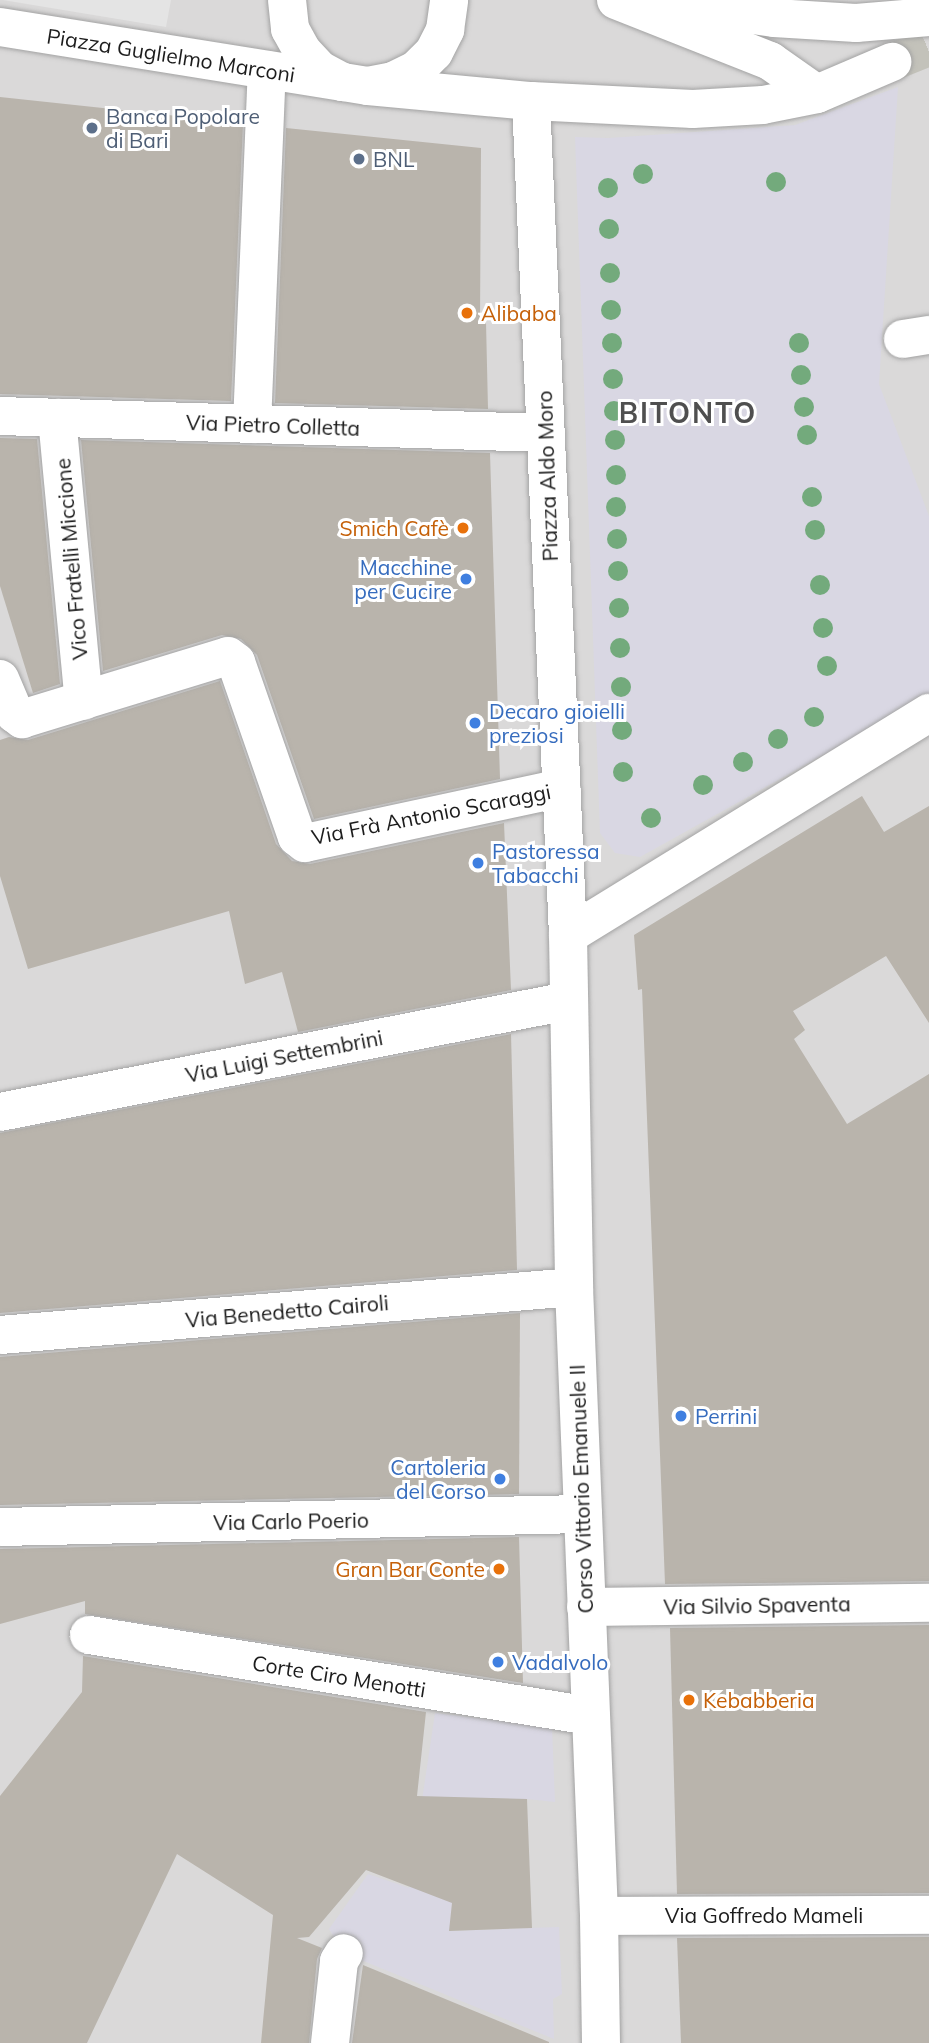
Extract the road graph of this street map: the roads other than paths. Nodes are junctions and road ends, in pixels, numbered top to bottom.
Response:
1 (287, 0) edge
2 (449, 0) edge
3 (616, 0) edge
4 (648, 0) edge
5 (929, 17) edge
6 (0, 27) edge
7 (892, 62) tunnel mouth
8 (267, 70) junction
9 (355, 84) junction
10 (817, 94) junction
11 (531, 101) junction
12 (0, 416) edge
13 (57, 418) junction
14 (252, 424) junction
15 (545, 433) junction
16 (0, 679) edge
17 (84, 701) junction
18 (929, 713) edge
19 (561, 788) junction
20 (568, 935) junction
21 (568, 1001) junction
22 (0, 1112) edge
23 (574, 1287) junction
24 (0, 1335) edge
25 (583, 1514) junction
26 (0, 1527) edge
27 (929, 1603) edge
28 (586, 1606) junction
29 (89, 1635) dead end
30 (590, 1716) junction
31 (929, 1914) edge
32 (599, 1916) junction
33 (344, 1953) dead end
34 (330, 2043) edge
35 (601, 2043) edge

1 - 9 street, Piazza Guglielmo Marconi
2 - 9 street, Piazza Guglielmo Marconi
3 - 10 street
4 - 5 street
6 - 8 street, Piazza Guglielmo Marconi
7 - 10 street
8 - 9 street, Piazza Guglielmo Marconi
8 - 14 street
9 - 11 street, Piazza Guglielmo Marconi
10 - 11 street
11 - 15 street, Piazza Aldo Moro
12 - 13 street, Via Pietro Colletta
13 - 14 street, Via Pietro Colletta
13 - 17 street, Vico Fratelli Miccione
14 - 15 street, Via Pietro Colletta
15 - 19 street, Piazza Aldo Moro
16 - 17 street, Via Frà Antonio Scaraggi
17 - 19 street, Via Frà Antonio Scaraggi
18 - 20 street
19 - 20 street, Piazza Aldo Moro
20 - 21 street, Corso Vittorio Emanuele II
21 - 22 street, Via Luigi Settembrini
21 - 23 street, Corso Vittorio Emanuele II
23 - 24 street, Via Benedetto Cairoli
23 - 25 street, Corso Vittorio Emanuele II
25 - 26 street, Via Carlo Poerio
25 - 28 street, Corso Vittorio Emanuele II
27 - 28 street, Via Silvio Spaventa
28 - 30 street, Corso Vittorio Emanuele II
29 - 30 street, Corte Ciro Menotti
30 - 32 street, Corso Vittorio Emanuele II
31 - 32 street, Via Goffredo Mameli
32 - 35 street, Corso Vittorio Emanuele II
33 - 34 street

